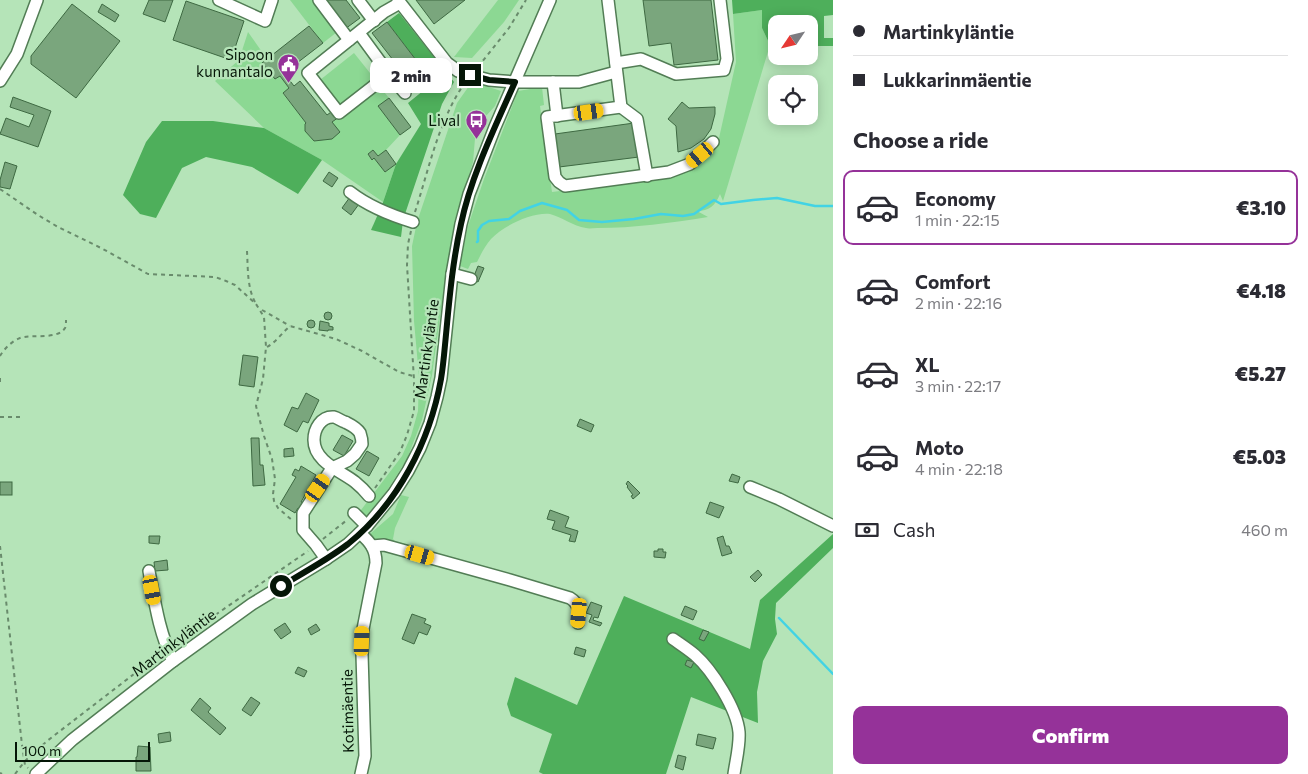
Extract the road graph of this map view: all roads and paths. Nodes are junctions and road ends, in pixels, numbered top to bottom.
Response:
1 (37, 0) edge
2 (219, 0) edge
3 (272, 0) edge
4 (319, 0) edge
5 (358, 0) edge
6 (526, 0) edge
7 (550, 0) edge
8 (608, 0) edge
9 (720, 0) edge
10 (399, 2) edge
11 (374, 21) junction
12 (359, 33) junction
13 (349, 40) junction
14 (481, 63) dead end
15 (616, 68) junction
16 (389, 74) junction
17 (0, 81) edge
18 (515, 82) junction
19 (554, 82) junction
20 (464, 84) dead end
21 (405, 93) dead end
22 (621, 107) junction
23 (557, 116) junction
24 (712, 142) dead end
25 (647, 176) junction
26 (0, 189) edge
27 (350, 192) dead end
28 (412, 222) junction
29 (247, 251) dead end
30 (452, 274) junction
31 (471, 279) dead end
32 (256, 304) junction
33 (260, 309) junction
34 (66, 320) dead end
35 (290, 326) junction
36 (266, 347) junction
37 (0, 356) edge
38 (413, 376) junction
39 (0, 378) edge
40 (0, 382) edge
41 (0, 417) edge
42 (22, 417) dead end
43 (332, 468) junction
44 (750, 487) dead end
45 (369, 496) joint
46 (354, 514) joint
47 (833, 526) edge
48 (303, 530) junction
49 (364, 530) junction
50 (316, 545) junction
51 (0, 546) edge
52 (372, 546) junction
53 (326, 560) junction
54 (287, 566) junction
55 (149, 571) dead end
56 (290, 571) dead end
57 (578, 623) dead end
58 (673, 638) dead end
59 (167, 648) junction
60 (173, 661) junction
61 (25, 762) junction
62 (33, 772) edge
63 (15, 774) edge
64 (361, 774) edge
65 (734, 774) edge

1 - 17 street
2 - 3 street
4 - 13 street
5 - 11 street
6 - 14 path
7 - 18 street, Martinkyläntie
8 - 15 street
9 - 15 street
10 - 11 street
10 - 18 street
11 - 12 street
12 - 13 street
12 - 16 street
13 - 16 street
15 - 19 street
15 - 22 street
16 - 21 street
18 - 19 street
18 - 30 street, Martinkyläntie
19 - 23 street
20 - 28 path
22 - 23 street
22 - 25 street
23 - 25 street
24 - 25 street
26 - 32 path
27 - 28 street
28 - 38 path
29 - 32 path
30 - 31 street
30 - 49 street, Martinkyläntie
32 - 33 path
33 - 35 path
33 - 36 path
34 - 37 path
35 - 36 path
35 - 38 path
36 - 48 path
38 - 45 path
39 - 40 path
41 - 42 path
43 - 43 street
43 - 45 street
43 - 48 street
44 - 47 street
46 - 49 street
46 - 50 path
48 - 50 street
49 - 52 street
49 - 53 street, Martinkyläntie
50 - 53 street
50 - 54 path
51 - 61 path
52 - 57 street
52 - 64 street, Kotimäentie
53 - 60 street, Martinkyläntie
54 - 56 path
54 - 59 path
55 - 59 street
58 - 65 street
59 - 60 street
59 - 61 path
60 - 62 street, Martinkyläntie
61 - 62 path
61 - 63 path

